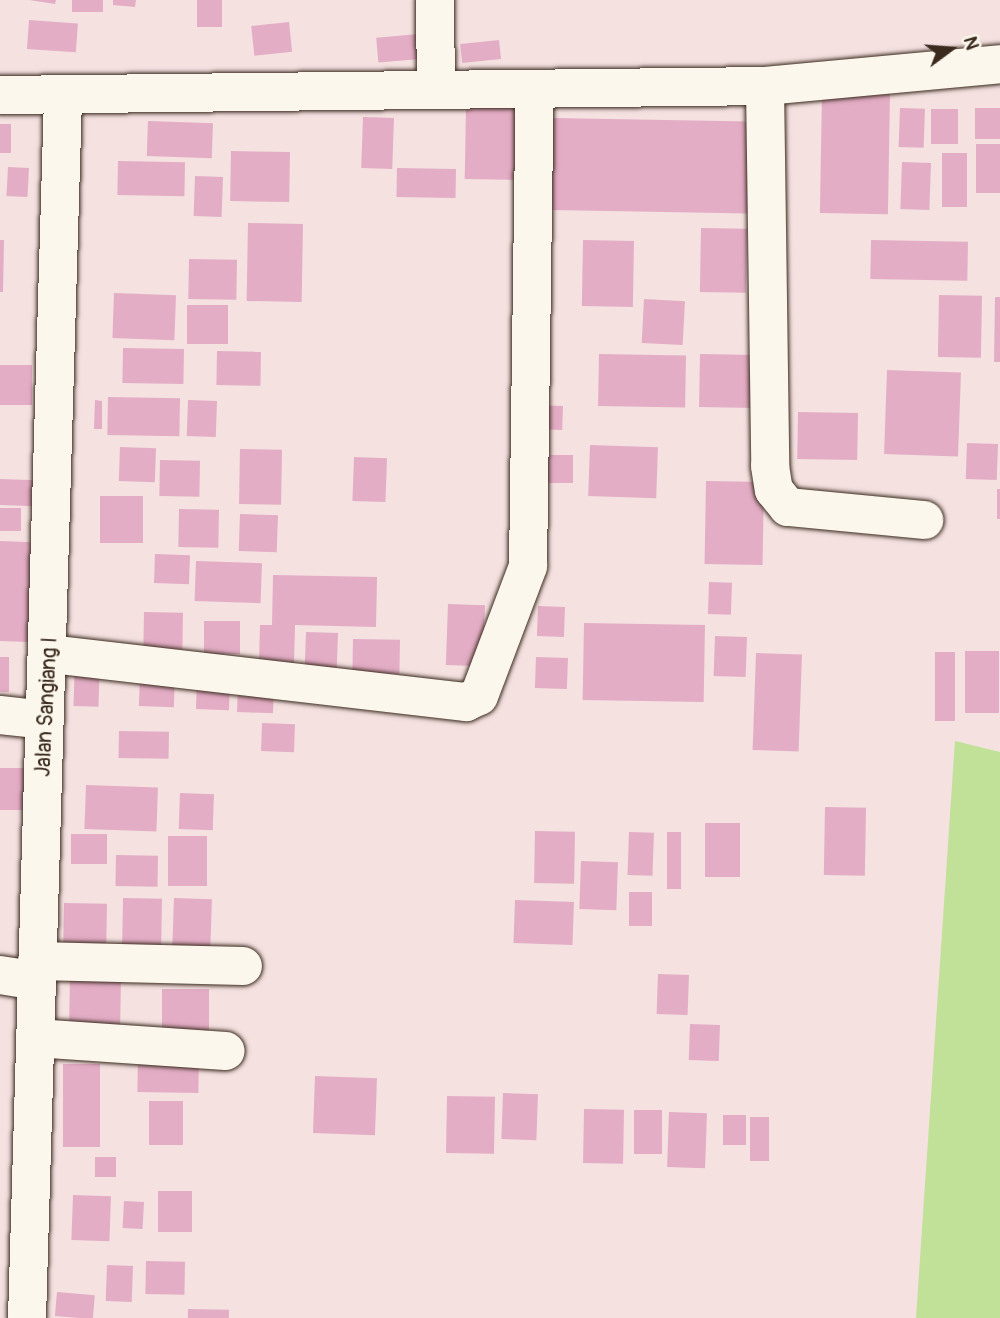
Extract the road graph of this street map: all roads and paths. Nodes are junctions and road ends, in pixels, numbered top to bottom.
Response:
1 (435, 0) edge
2 (1000, 64) edge
3 (765, 86) junction
4 (436, 89) junction
5 (535, 89) junction
6 (0, 95) edge
7 (63, 96) junction
8 (924, 520) dead end
9 (50, 654) junction
10 (0, 715) edge
11 (45, 720) junction
12 (243, 966) dead end
13 (24, 972) edge
14 (35, 1038) junction
15 (226, 1051) dead end
16 (27, 1318) edge

1 - 4 street
2 - 3 street
3 - 5 street
3 - 8 street
4 - 5 street
4 - 7 street
5 - 9 street
6 - 7 street
7 - 9 street, Jalan Sangiang I
9 - 11 street, Jalan Sangiang I
10 - 11 street
11 - 13 street, Jalan Sangiang I
12 - 13 street
13 - 14 street, Jalan Sangiang I
14 - 15 street
14 - 16 street, Jalan Sangiang I

